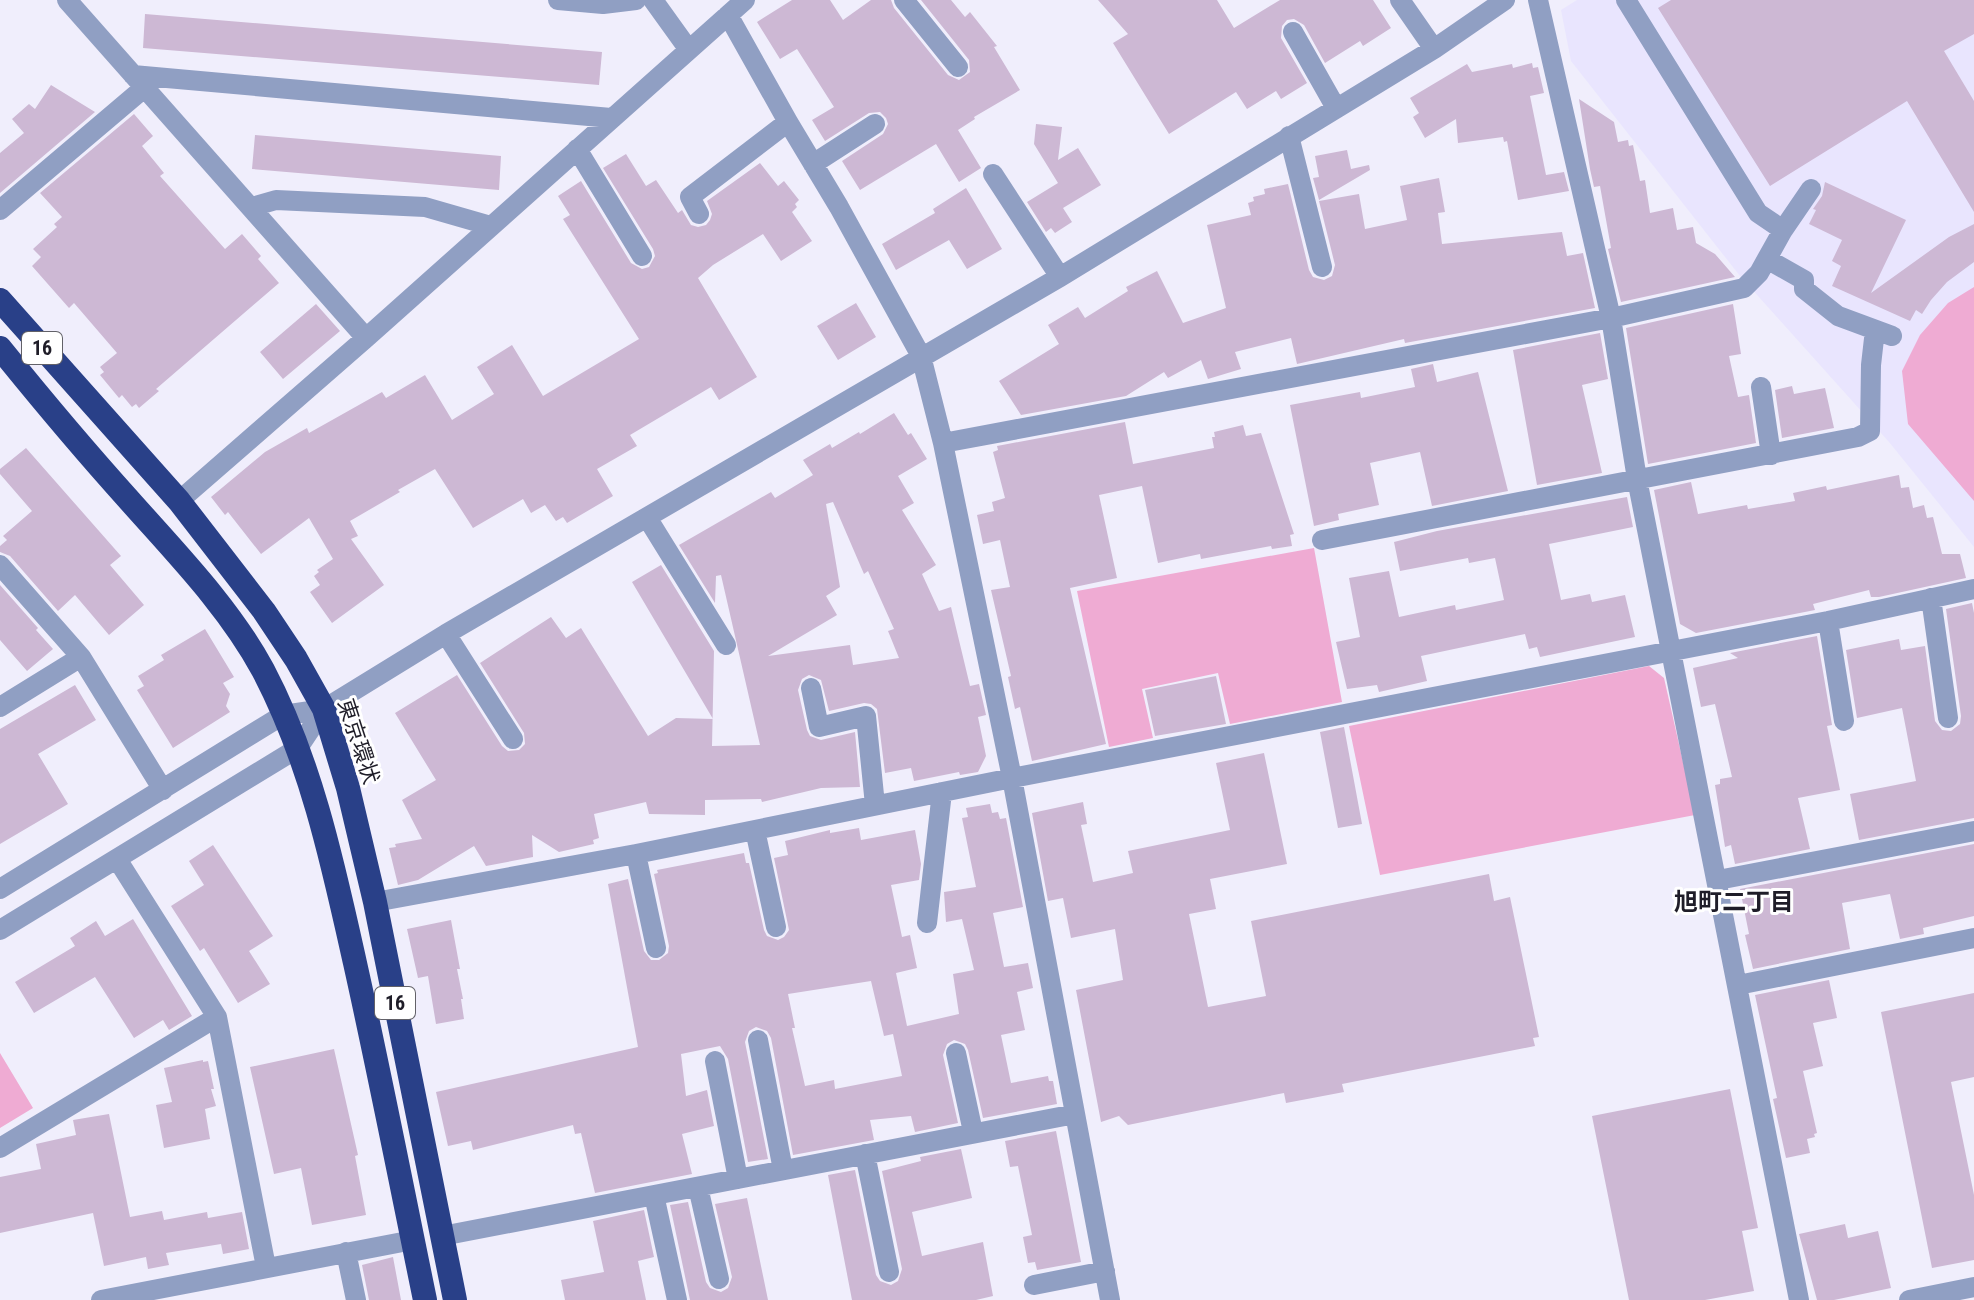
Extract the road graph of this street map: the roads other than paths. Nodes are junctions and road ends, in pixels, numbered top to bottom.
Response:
1 (67, 0) edge
2 (558, 0) edge
3 (636, 0) edge
4 (653, 0) edge
5 (745, 0) edge
6 (904, 0) edge
7 (1400, 0) edge
8 (1505, 0) edge
9 (1538, 0) edge
10 (1626, 0) edge
11 (728, 15) junction
12 (1293, 32) dead end
13 (1434, 49) junction
14 (689, 50) junction
15 (958, 67) dead end
16 (138, 81) junction
17 (1336, 108) junction
18 (611, 118) junction
19 (788, 122) junction
20 (875, 124) dead end
21 (1289, 136) junction
22 (577, 149) junction
23 (813, 164) junction
24 (993, 174) dead end
25 (1811, 189) dead end
26 (252, 207) junction
27 (0, 210) edge
28 (699, 214) dead end
29 (491, 226) junction
30 (1783, 230) junction
31 (642, 256) dead end
32 (1767, 259) junction
33 (1322, 267) dead end
34 (1060, 277) junction
35 (0, 300) edge
36 (1611, 318) junction
37 (366, 338) junction
38 (0, 348) edge
39 (921, 356) junction
40 (1761, 387) dead end
41 (943, 443) junction
42 (1771, 455) junction
43 (1637, 479) junction
44 (179, 501) junction
45 (648, 519) junction
46 (1322, 540) dead end
47 (0, 565) edge
48 (1974, 589) edge
49 (1931, 598) junction
50 (1828, 621) junction
51 (446, 634) junction
52 (726, 645) dead end
53 (1671, 651) junction
54 (81, 657) junction
55 (811, 688) dead end
56 (0, 707) edge
57 (324, 709) junction
58 (283, 715) junction
59 (1948, 718) dead end
60 (1844, 721) dead end
61 (513, 739) dead end
62 (298, 748) junction
63 (1012, 778) junction
64 (163, 790) junction
65 (942, 792) junction
66 (875, 805) junction
67 (755, 830) junction
68 (1974, 831) edge
69 (636, 854) junction
70 (117, 859) junction
71 (1718, 880) junction
72 (0, 889) edge
73 (375, 902) junction
74 (927, 923) dead end
75 (776, 927) dead end
76 (0, 930) edge
77 (1974, 938) edge
78 (656, 948) dead end
79 (1738, 985) junction
80 (217, 1017) junction
81 (758, 1040) dead end
82 (956, 1053) dead end
83 (715, 1061) dead end
84 (1075, 1114) junction
85 (973, 1132) junction
86 (0, 1148) edge
87 (865, 1154) junction
88 (783, 1170) junction
89 (738, 1179) junction
90 (698, 1187) junction
91 (654, 1195) junction
92 (442, 1236) junction
93 (413, 1240) junction
94 (346, 1252) junction
95 (266, 1267) junction
96 (1105, 1271) junction
97 (889, 1272) dead end
98 (719, 1279) dead end
99 (1034, 1285) dead end
100 (1974, 1287) edge
101 (174, 1294) edge
102 (101, 1300) edge
103 (356, 1300) edge
104 (425, 1300) edge
105 (455, 1300) edge
106 (677, 1300) edge
107 (1110, 1300) edge
108 (1799, 1300) edge
109 (1909, 1300) edge

1 - 16 street
2 - 3 street
4 - 14 street
5 - 11 street
6 - 15 street
7 - 13 street
8 - 13 street
9 - 36 street
10 - 30 street
11 - 14 street
11 - 19 street
12 - 17 street
13 - 17 street
14 - 18 street
16 - 18 street
16 - 26 street
16 - 27 street
17 - 21 street
18 - 22 street
19 - 23 street
19 - 28 street
20 - 23 street
21 - 33 street
21 - 34 street
22 - 29 street
22 - 31 street
23 - 39 street
24 - 34 street
25 - 30 street
26 - 29 street
26 - 37 street
29 - 37 street
30 - 32 street
32 - 36 street
32 - 42 street
34 - 39 street
35 - 44 highway, 東京環状 / 16
36 - 41 street
36 - 43 street
37 - 44 street
38 - 58 highway, 16
39 - 41 street
39 - 45 street
40 - 42 street
41 - 63 street
42 - 43 street
43 - 46 street
43 - 53 street
44 - 57 highway, 東京環状 / 16
45 - 51 street
45 - 52 street
47 - 54 street
48 - 49 street
49 - 50 street
49 - 59 street
50 - 53 street
50 - 60 street
51 - 57 street
51 - 61 street
53 - 63 street
53 - 71 street
54 - 56 street
54 - 64 street
55 - 66 street
57 - 58 street
57 - 62 street
57 - 73 highway, 東京環状 / 16
58 - 62 highway, 16
58 - 64 street
62 - 70 street
62 - 93 highway, 16
63 - 65 street
63 - 84 street
64 - 72 street
65 - 66 street
65 - 74 street
66 - 67 street
67 - 69 street
67 - 75 street
68 - 71 street
69 - 73 street
69 - 78 street
70 - 76 street
70 - 80 street
71 - 79 street
73 - 92 highway, 東京環状 / 16
77 - 79 street
79 - 108 street
80 - 86 street
80 - 95 street
81 - 88 street
82 - 85 street
83 - 89 street
84 - 85 street
84 - 96 street
85 - 87 street
87 - 88 street
87 - 97 street
88 - 89 street
89 - 90 street
90 - 91 street
90 - 98 street
91 - 92 street
91 - 106 street
92 - 105 highway, 東京環状 / 16
93 - 94 street
93 - 104 highway, 16
94 - 95 street
94 - 103 street
95 - 101 street
96 - 99 street
96 - 107 street
100 - 109 street
101 - 102 street

